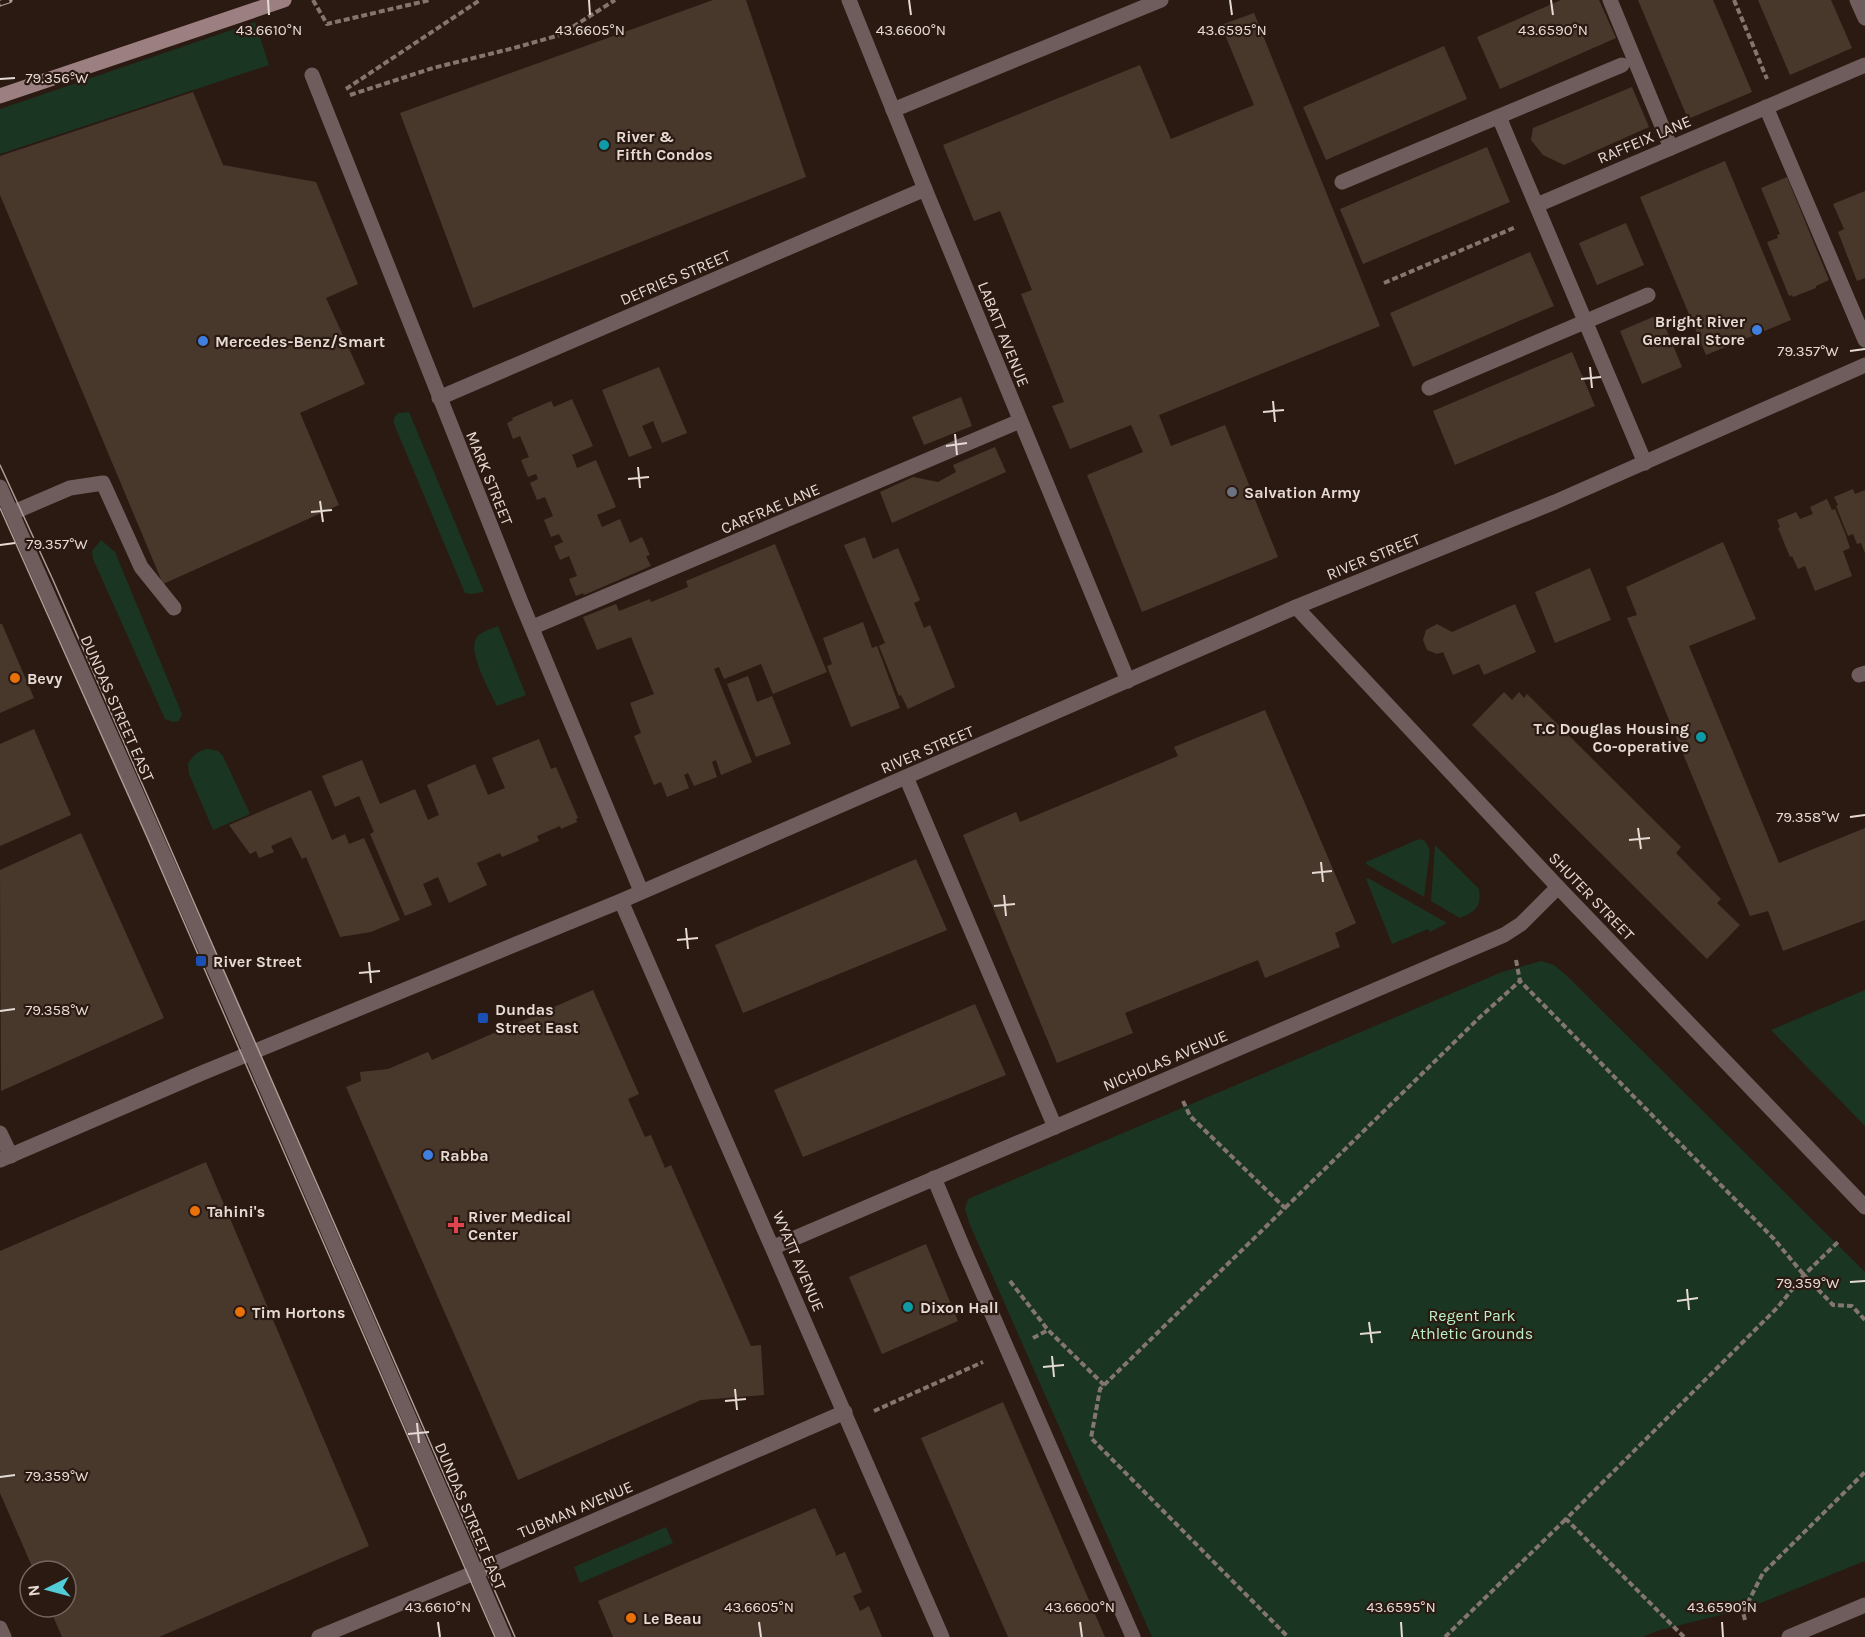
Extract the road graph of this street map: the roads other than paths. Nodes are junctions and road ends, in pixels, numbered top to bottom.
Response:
1 (284, 0) edge
2 (849, 0) edge
3 (1161, 0) edge
4 (1610, 0) edge
5 (1857, 0) edge
6 (1865, 18) edge
7 (1865, 64) edge
8 (1622, 65) dead end
9 (312, 75) dead end
10 (0, 96) edge
11 (1772, 104) junction
12 (893, 110) junction
13 (1499, 117) junction
14 (1671, 148) junction
15 (1342, 182) dead end
16 (925, 189) junction
17 (1539, 210) junction
18 (1648, 296) dead end
19 (1586, 321) junction
20 (1865, 340) edge
21 (1865, 364) edge
22 (1429, 388) dead end
23 (439, 398) junction
24 (1020, 421) junction
25 (1646, 462) junction
26 (0, 487) edge
27 (12, 513) junction
28 (1296, 607) junction
29 (174, 608) dead end
30 (533, 627) junction
31 (1128, 681) junction
32 (906, 777) junction
33 (1558, 887) junction
34 (641, 891) junction
35 (621, 901) junction
36 (251, 1053) junction
37 (1055, 1126) junction
38 (0, 1133) edge
39 (5, 1158) edge
40 (934, 1178) junction
41 (1865, 1207) edge
42 (774, 1246) junction
43 (845, 1412) junction
44 (476, 1572) junction
45 (1865, 1605) edge
46 (0, 1628) edge
47 (4, 1637) edge
48 (320, 1637) edge
49 (504, 1637) edge
50 (942, 1637) edge
51 (1133, 1637) edge
52 (1788, 1637) edge

1 - 10 main road
2 - 12 street, LABATT AVENUE
3 - 12 street
4 - 14 street
5 - 6 street
7 - 11 street, RAFFEIX LANE
8 - 13 street
9 - 23 street, MARK STREET
11 - 14 street, RAFFEIX LANE
11 - 20 street
12 - 16 street, LABATT AVENUE
13 - 15 street
13 - 17 street
14 - 17 street, RAFFEIX LANE
16 - 23 street, DEFRIES STREET
16 - 24 street, LABATT AVENUE
17 - 19 street
18 - 19 street
19 - 22 street
19 - 25 street
21 - 25 street, RIVER STREET
23 - 30 street, MARK STREET
24 - 30 street, CARFRAE LANE
24 - 31 street, LABATT AVENUE
25 - 28 street, RIVER STREET
26 - 27 street, DUNDAS STREET EAST
27 - 29 street
27 - 36 street, DUNDAS STREET EAST
28 - 31 street, RIVER STREET
28 - 33 street, SHUTER STREET
30 - 34 street, MARK STREET
31 - 32 street, RIVER STREET
32 - 34 street, RIVER STREET
32 - 37 street
33 - 37 street, NICHOLAS AVENUE
33 - 41 street, SHUTER STREET
34 - 35 street, RIVER STREET
35 - 36 street, RIVER STREET
35 - 42 street, WYATT AVENUE
36 - 39 street, RIVER STREET
36 - 44 street, DUNDAS STREET EAST
37 - 40 street, NICHOLAS AVENUE
38 - 39 street
40 - 42 street, NICHOLAS AVENUE
40 - 51 street
42 - 43 street, WYATT AVENUE
43 - 44 street, TUBMAN AVENUE
43 - 50 street, WYATT AVENUE
44 - 48 street, TUBMAN AVENUE
44 - 49 street, DUNDAS STREET EAST
45 - 52 street
46 - 47 street

